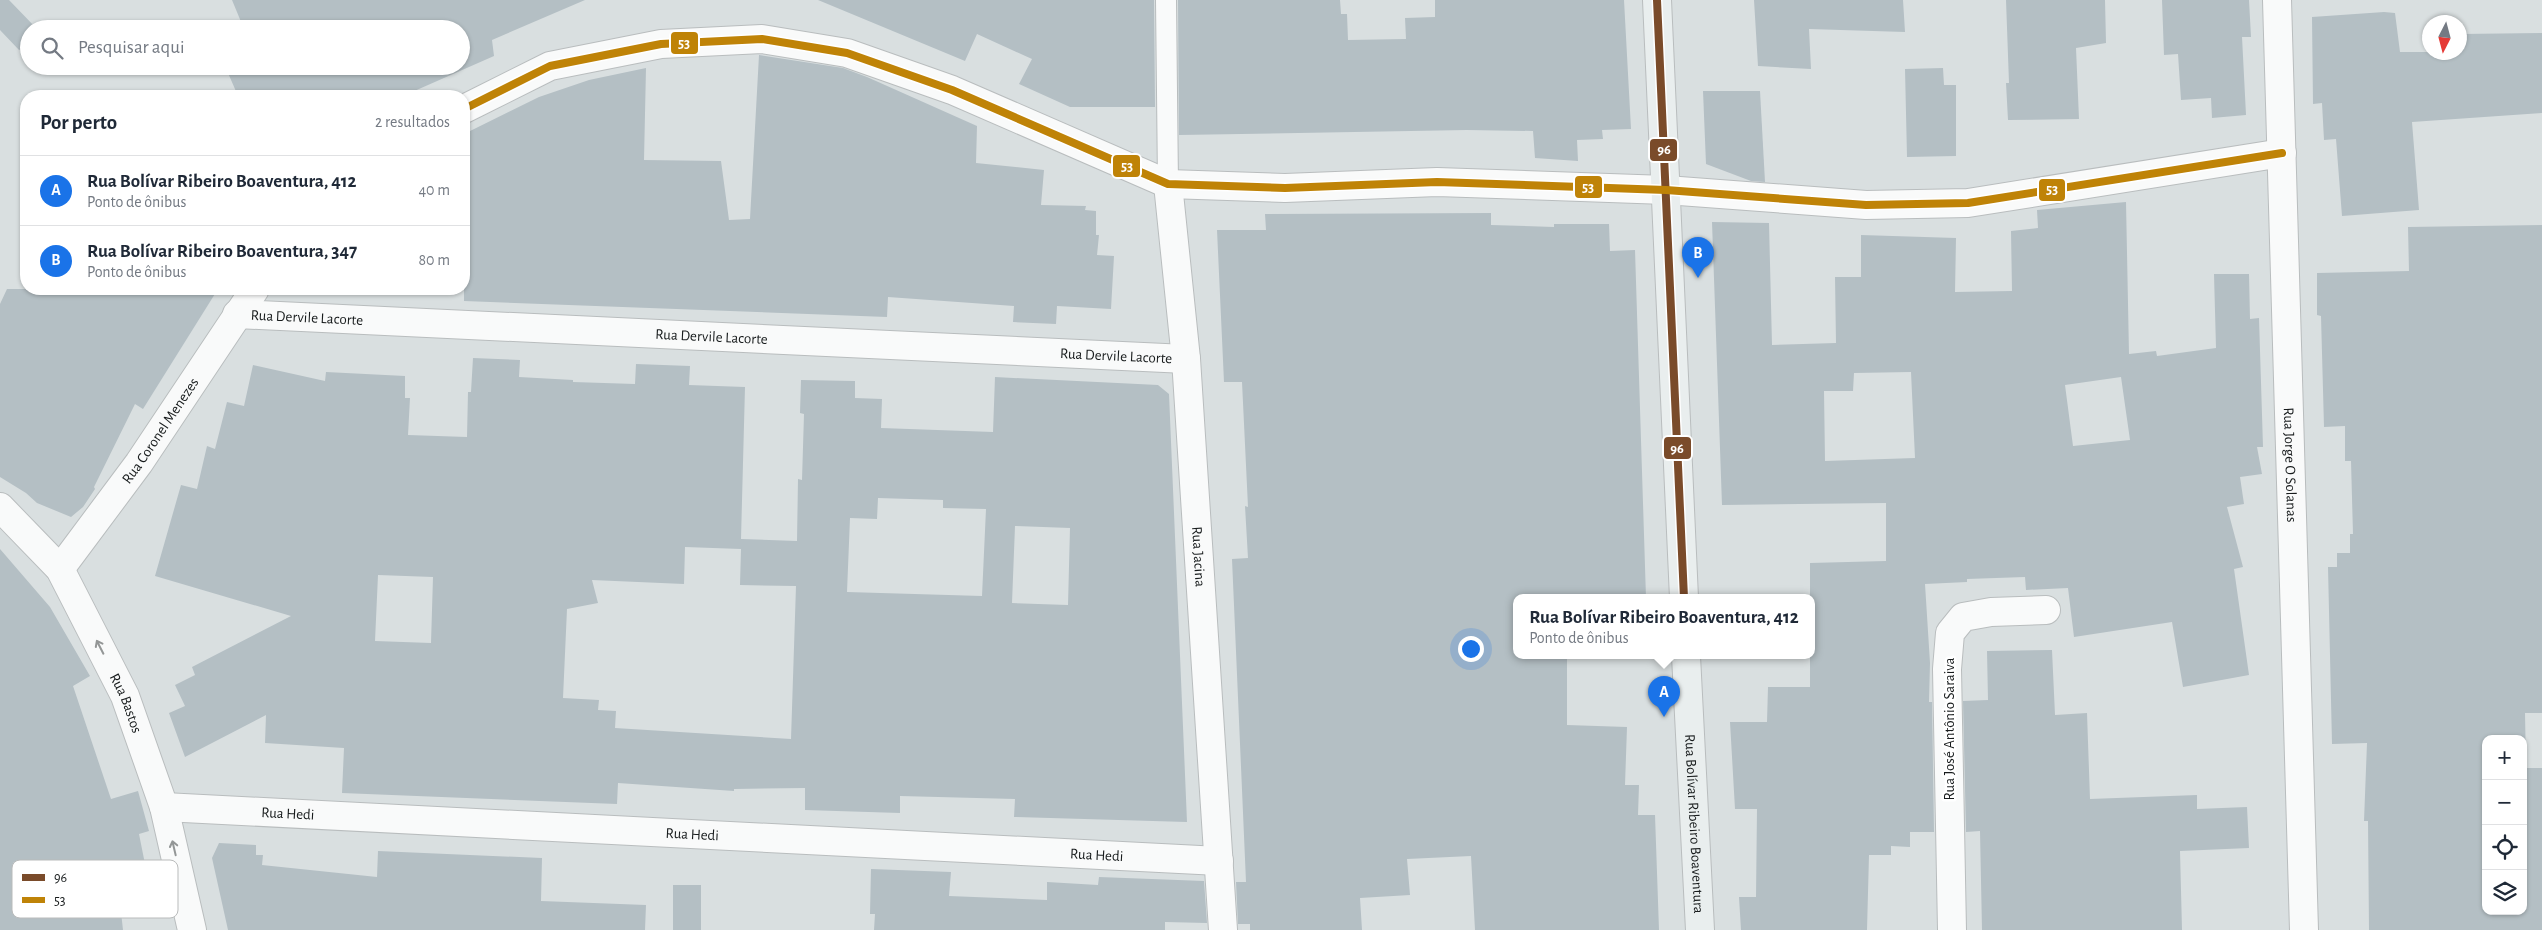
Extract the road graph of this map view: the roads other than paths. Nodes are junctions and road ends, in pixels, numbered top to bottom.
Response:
1 (1166, 0) edge
2 (1657, 0) edge
3 (2277, 0) edge
4 (470, 106) edge
5 (2282, 153) junction
6 (1168, 184) junction
7 (1666, 190) junction
8 (250, 295) edge
9 (236, 314) junction
10 (1186, 359) junction
11 (0, 507) edge
12 (60, 570) junction
13 (1684, 594) edge
14 (2046, 610) dead end
15 (1686, 659) edge
16 (164, 807) junction
17 (176, 860) edge
18 (1220, 861) junction
19 (178, 868) edge
20 (192, 930) edge
21 (1223, 930) edge
22 (1700, 930) edge
23 (1952, 930) edge
24 (2304, 930) edge

1 - 6 lane
2 - 7 main road
3 - 5 street, Rua Jorge O Solanas
4 - 6 street
5 - 7 street
5 - 24 street, Rua Jorge O Solanas
6 - 7 street
6 - 10 street, Rua Jacina
7 - 13 main road
8 - 9 street, Rua Coronel Menezes
9 - 10 street, Rua Dervile Lacorte
9 - 12 street, Rua Coronel Menezes
10 - 18 street, Rua Jacina
11 - 12 street, Rua Bastos
16 -> 12 street, Rua Bastos
14 - 23 street, Rua José Antônio Saraiva
15 - 22 main road, Rua Bolívar Ribeiro Boaventura
17 -> 16 street, Rua Bastos
16 - 18 street, Rua Hedi
18 - 21 street, Rua Jacina
20 -> 19 street, Rua Bastos

